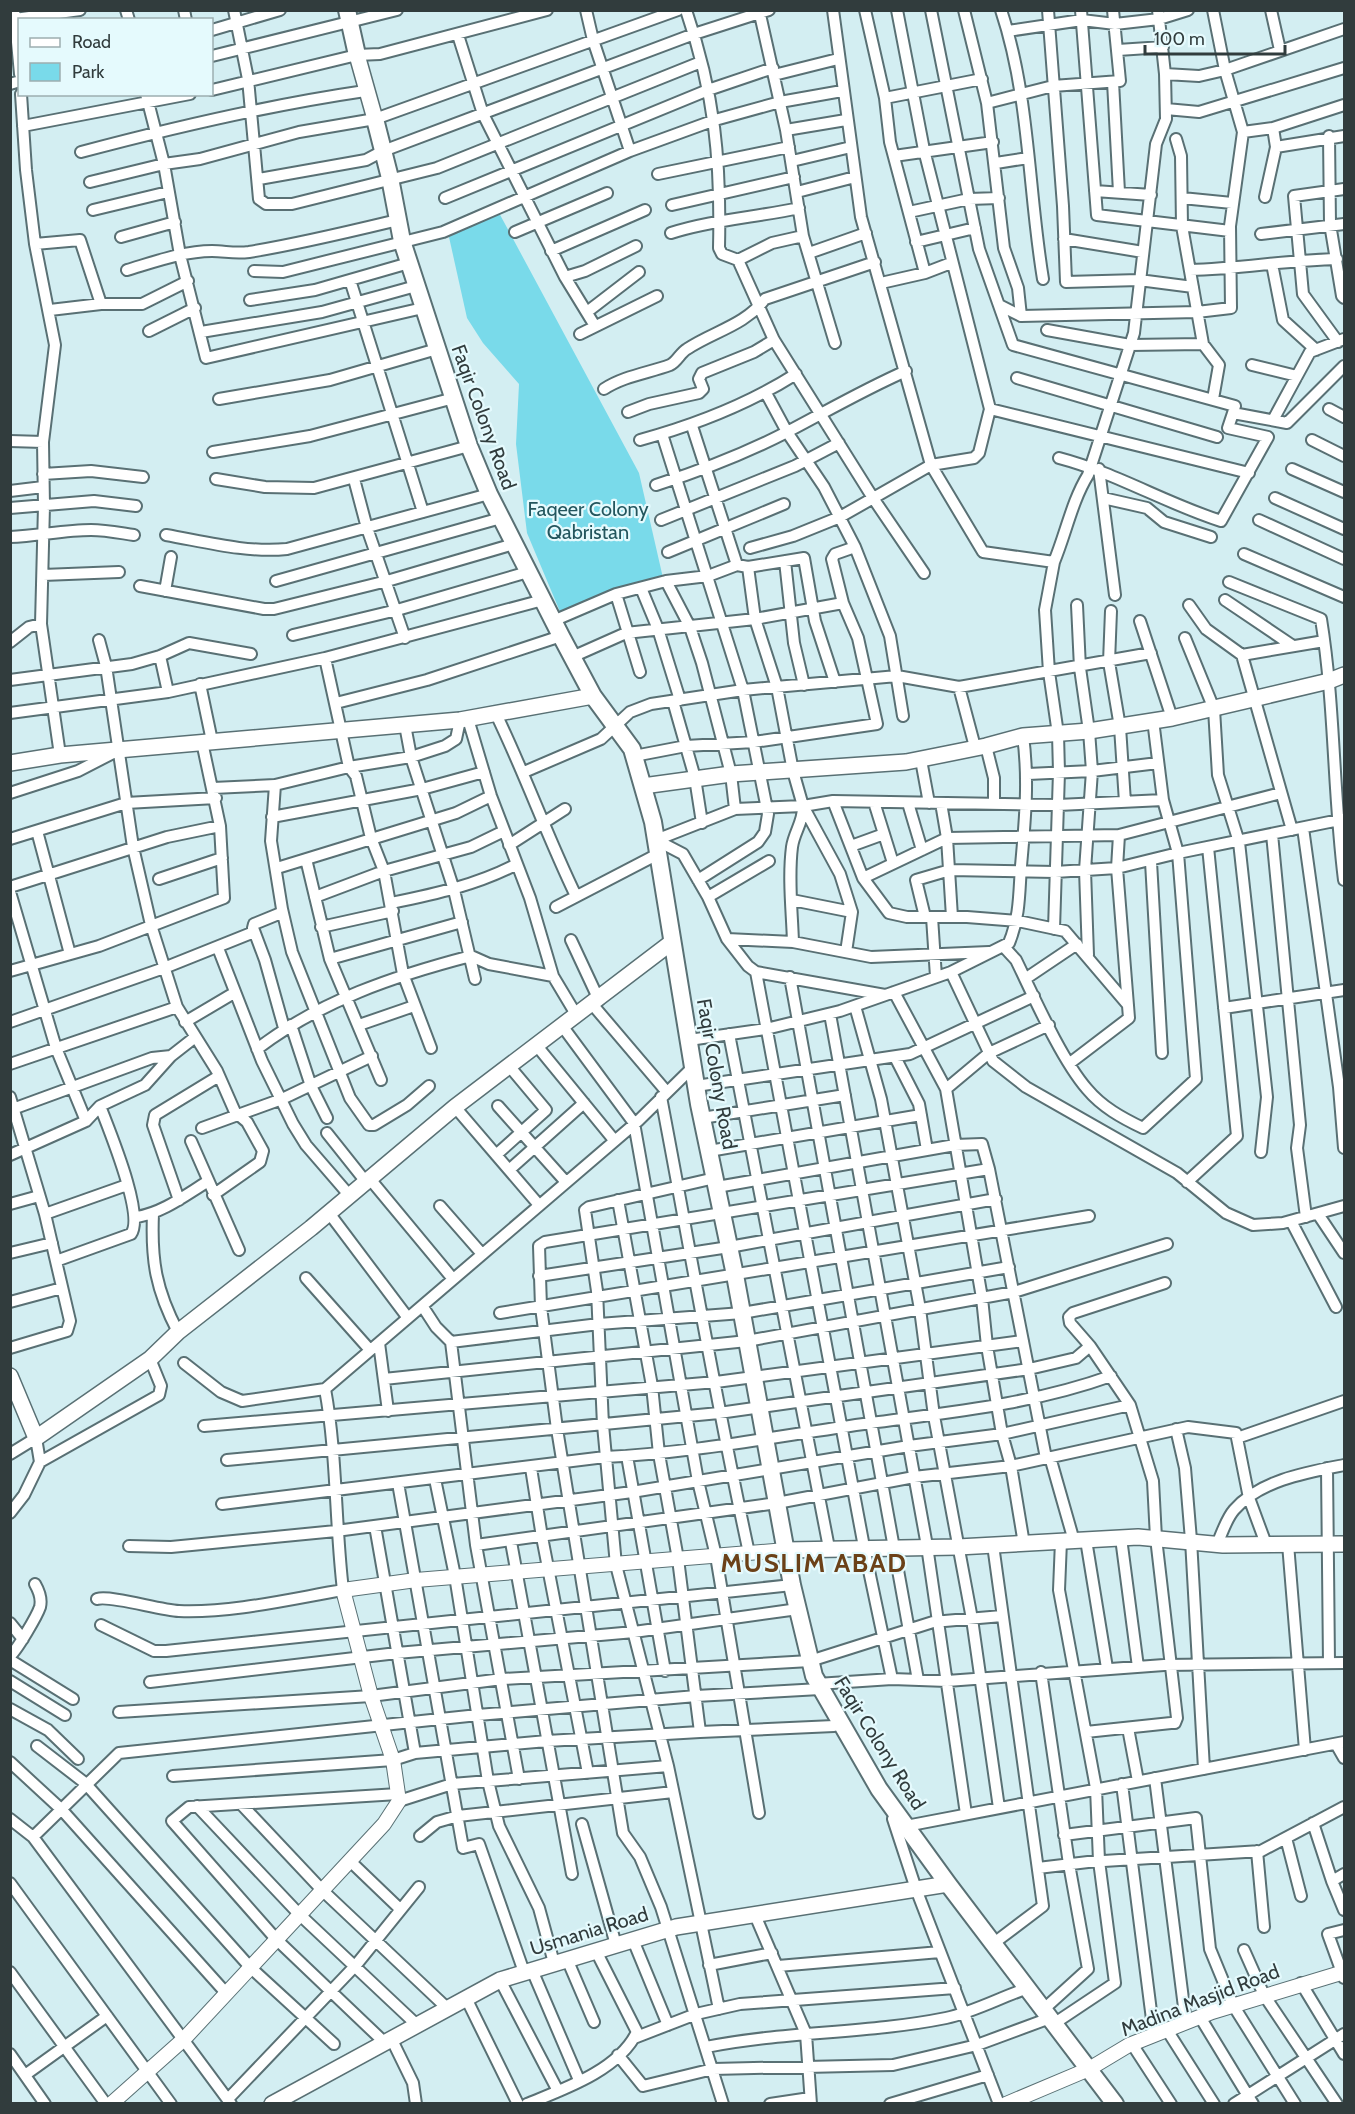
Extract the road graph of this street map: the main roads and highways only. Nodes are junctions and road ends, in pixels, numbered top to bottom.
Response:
1 (348, 16) edge
2 (357, 55) joint
3 (375, 119) joint
4 (1344, 675) edge
5 (594, 696) junction
6 (10, 763) edge
7 (643, 786) junction
8 (672, 942) junction
9 (10, 1376) edge
10 (1344, 1544) edge
11 (786, 1550) junction
12 (948, 1884) junction
13 (272, 2103) edge
14 (1115, 2103) edge

1 - 2 main road, Faqir Colony Road
2 - 3 main road, Faqir Colony Road
3 - 5 main road, Faqir Colony Road
4 - 7 main road
5 - 6 main road
5 - 7 main road, Faqir Colony Road
7 - 8 main road, Faqir Colony Road
8 - 9 main road
8 - 11 main road, Faqir Colony Road
10 - 11 main road
11 - 12 main road, Faqir Colony Road
12 - 13 main road, Usmania Road
12 - 14 main road, Faqir Colony Road

